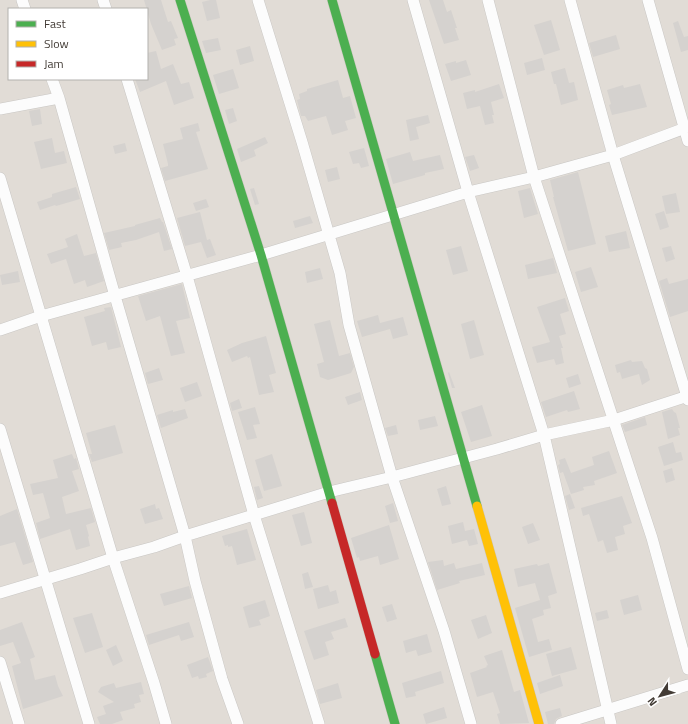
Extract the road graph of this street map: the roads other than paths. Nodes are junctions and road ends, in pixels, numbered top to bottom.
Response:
1 (180, 0) edge
2 (258, 0) edge
3 (332, 0) edge
4 (413, 0) edge
5 (488, 0) edge
6 (570, 0) edge
7 (648, 0) edge
8 (52, 80) edge
9 (127, 80) edge
10 (59, 98) junction
11 (0, 109) edge
12 (686, 127) edge
13 (688, 141) edge
14 (613, 155) junction
15 (534, 176) junction
16 (0, 178) edge
17 (468, 192) junction
18 (392, 215) junction
19 (328, 234) junction
20 (261, 255) junction
21 (187, 276) junction
22 (114, 296) junction
23 (41, 316) junction
24 (0, 330) edge
25 (688, 398) edge
26 (614, 420) junction
27 (0, 429) edge
28 (544, 435) junction
29 (464, 458) junction
30 (392, 477) junction
31 (329, 492) junction
32 (254, 515) junction
33 (185, 536) junction
34 (113, 558) junction
35 (46, 580) junction
36 (0, 593) edge
37 (0, 662) edge
38 (688, 669) edge
39 (688, 685) edge
40 (607, 710) junction
41 (19, 724) edge
42 (90, 724) edge
43 (166, 724) edge
44 (238, 724) edge
45 (319, 724) edge
46 (395, 724) edge
47 (471, 724) edge
48 (539, 724) edge
49 (561, 724) edge
50 (611, 724) edge

1 - 20 street
2 - 19 street
3 - 18 street
4 - 17 street
5 - 15 street
6 - 14 street
7 - 12 street
8 - 10 street
9 - 21 street
10 - 11 street
10 - 22 street
12 - 13 street
12 - 14 street
14 - 15 street
14 - 25 street
15 - 17 street
15 - 26 street
16 - 23 street
17 - 18 street
17 - 28 street
18 - 19 street
18 - 29 street
19 - 20 street
19 - 30 street
20 - 21 street
20 - 31 street
21 - 22 street
21 - 32 street
22 - 23 street
22 - 33 street
23 - 24 street
23 - 34 street
25 - 26 street
26 - 28 street
26 - 38 street
27 - 35 street
28 - 29 street
28 - 40 street
29 - 30 street
29 - 48 street
30 - 31 street
30 - 47 street
31 - 32 street
31 - 46 street
32 - 33 street
32 - 45 street
33 - 34 street
33 - 44 street
34 - 35 street
34 - 43 street
35 - 36 street
35 - 42 street
37 - 41 street
39 - 40 street
40 - 49 street
40 - 50 street

